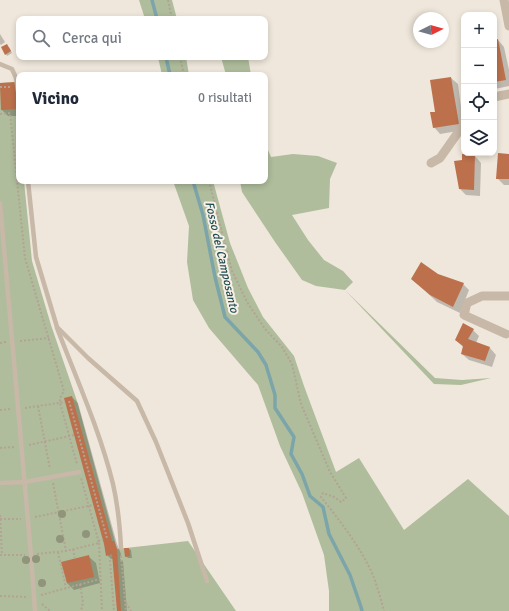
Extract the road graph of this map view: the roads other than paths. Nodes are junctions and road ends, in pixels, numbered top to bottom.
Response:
1 (504, 0) edge
2 (509, 26) edge
3 (0, 64) edge
4 (16, 78) edge
5 (509, 94) edge
6 (497, 96) edge
7 (461, 128) edge
8 (431, 164) dead end
9 (28, 184) edge
10 (0, 203) edge
11 (509, 296) edge
12 (57, 327) junction
13 (506, 334) dead end
14 (79, 472) road end
15 (25, 482) junction
16 (0, 483) edge
17 (120, 548) road end
18 (207, 581) dead end
19 (35, 611) edge

1 - 2 street
3 - 4 lane
5 - 6 street
7 - 8 street
9 - 12 lane
10 - 15 lane
11 - 13 street
12 - 17 lane
12 - 18 lane
14 - 15 lane
15 - 16 lane
15 - 19 lane

